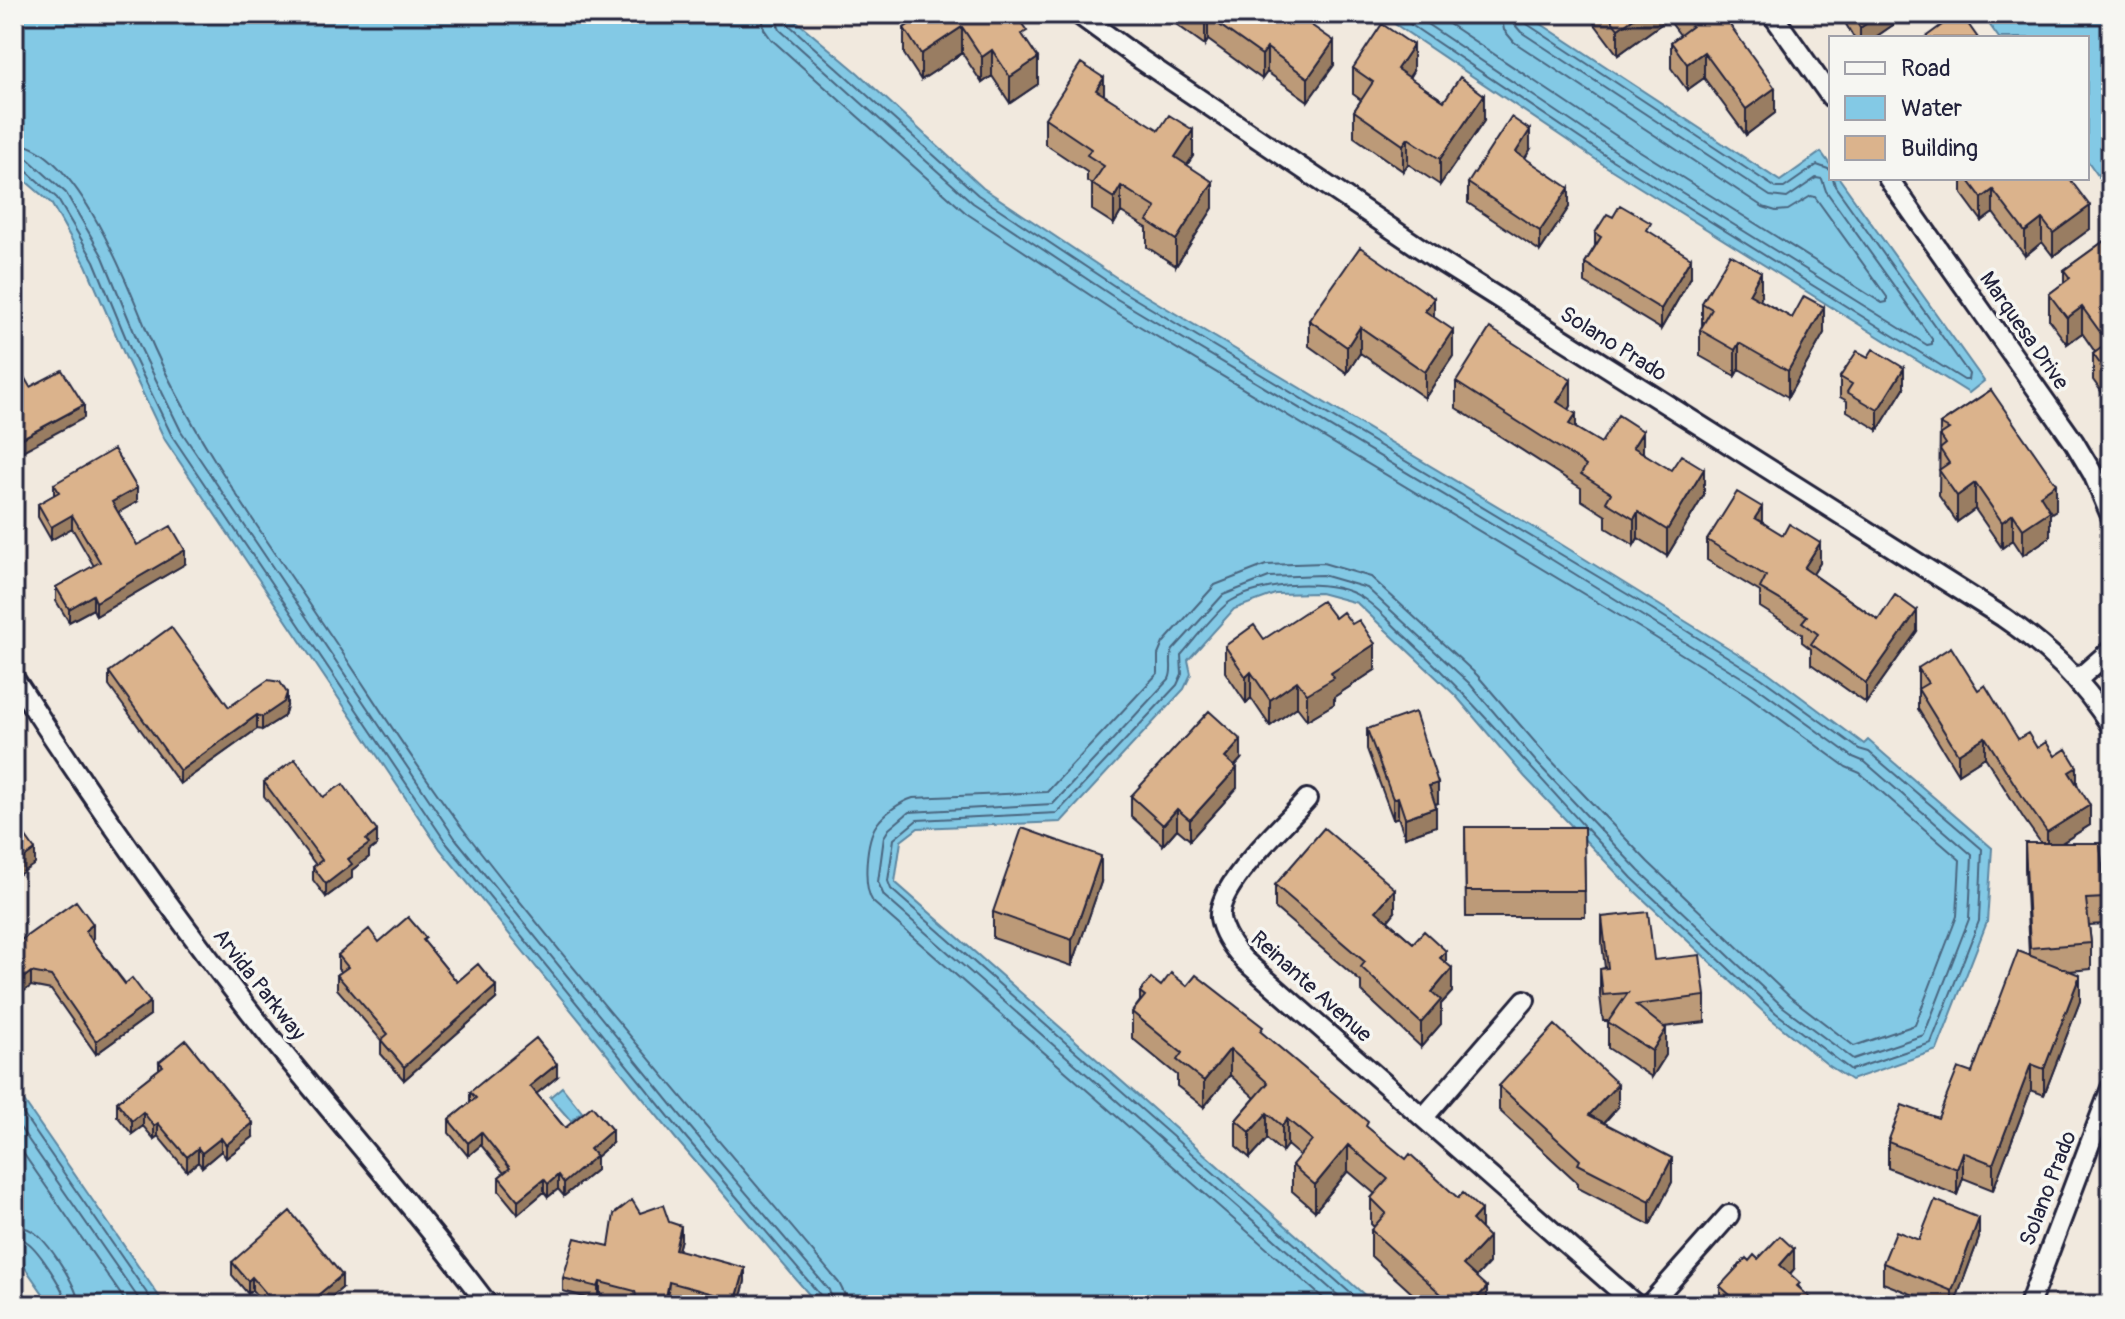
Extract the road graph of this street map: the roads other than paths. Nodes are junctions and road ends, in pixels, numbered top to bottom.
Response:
1 (1078, 14) edge
2 (1772, 14) edge
3 (1829, 94) edge
4 (1889, 180) edge
5 (2111, 516) edge
6 (2111, 650) edge
7 (14, 678) edge
8 (2077, 680) junction
9 (2111, 726) edge
10 (1307, 799) dead end
11 (1525, 1000) dead end
12 (2111, 1088) edge
13 (1424, 1117) junction
14 (1729, 1215) dead end
15 (488, 1305) edge
16 (1636, 1305) edge
17 (1649, 1305) edge
18 (2029, 1305) edge

1 - 8 street, Solano Prado
2 - 3 street
4 - 5 street, Marquesa Drive
6 - 8 street
7 - 15 street, Arvida Parkway
8 - 9 street, Solano Prado
10 - 13 street, Reinante Avenue
11 - 13 street
12 - 18 street, Solano Prado
13 - 16 street, Reinante Avenue
14 - 17 street

